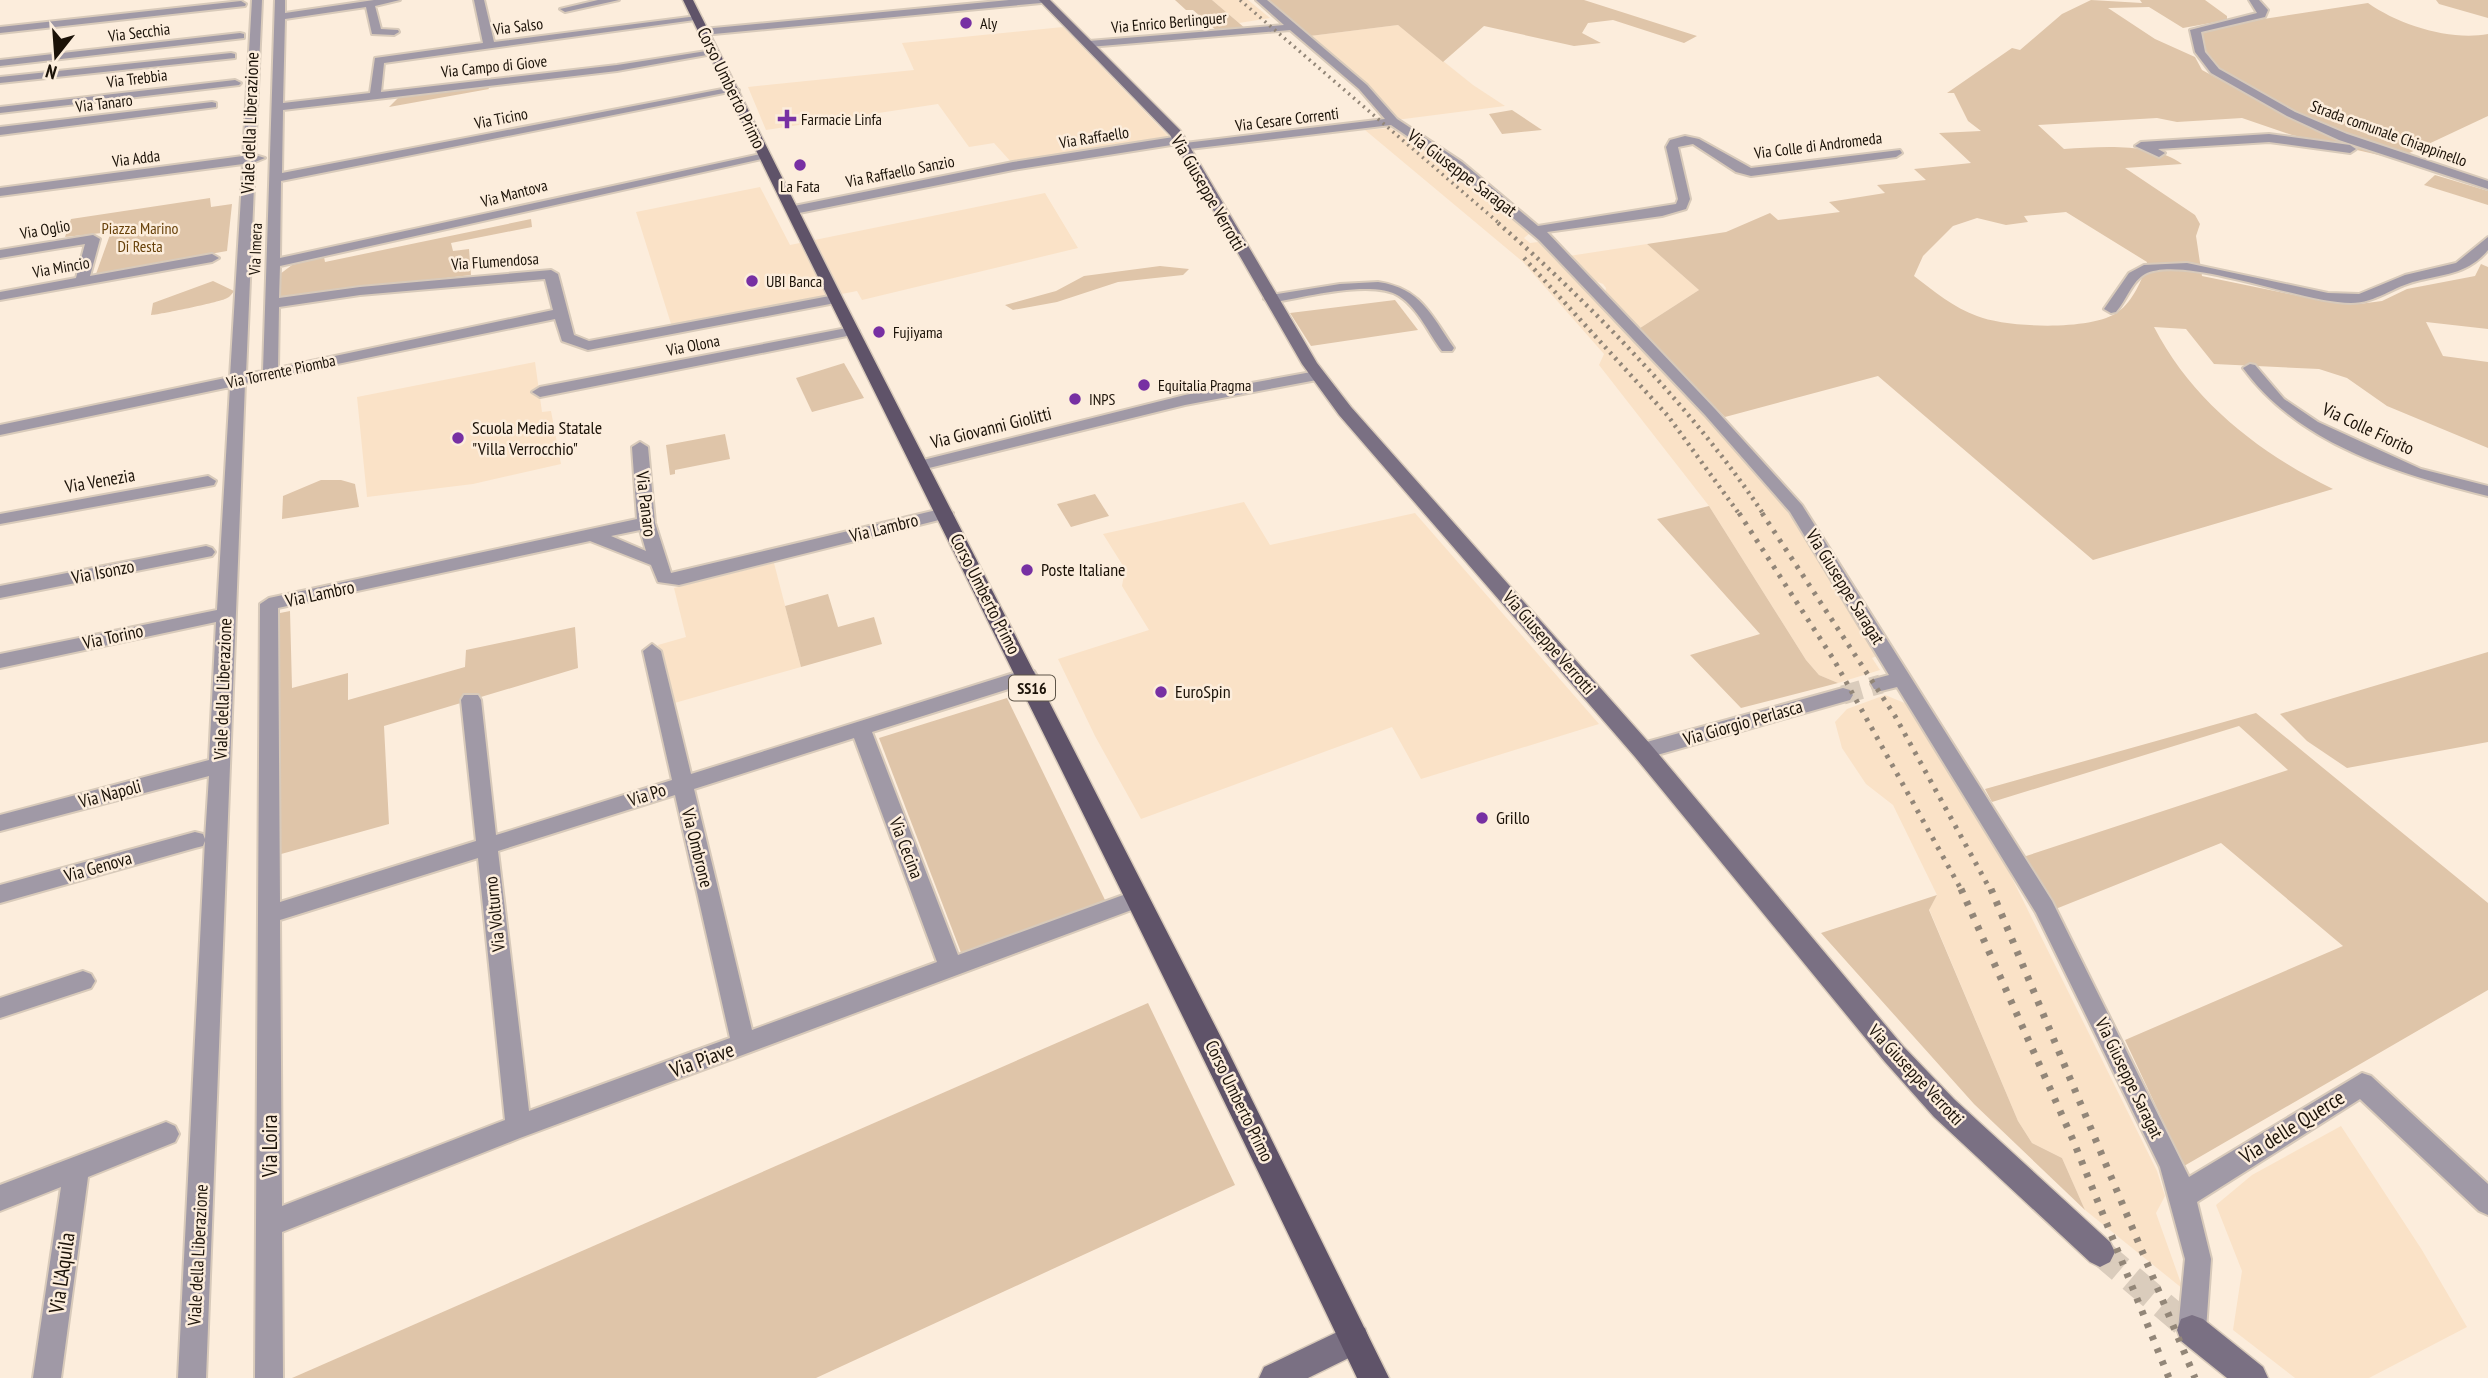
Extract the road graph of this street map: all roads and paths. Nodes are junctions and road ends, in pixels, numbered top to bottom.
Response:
1 (280, 0) edge
2 (395, 0) edge
3 (479, 0) edge
4 (614, 0) edge
5 (1042, 0) edge
6 (1261, 0) edge
7 (2255, 0) edge
8 (249, 2) edge
9 (876, 3) dead end
10 (370, 4) junction
11 (565, 9) dead end
12 (84, 10) dead end
13 (279, 17) junction
14 (0, 19) edge
15 (697, 19) edge
16 (1293, 27) junction
17 (0, 30) edge
18 (394, 32) dead end
19 (240, 36) dead end
20 (1089, 44) junction
21 (489, 45) dead end
22 (713, 53) junction
23 (232, 56) dead end
24 (0, 63) edge
25 (0, 80) edge
26 (235, 83) dead end
27 (733, 90) junction
28 (375, 95) junction
29 (212, 105) dead end
30 (278, 107) junction
31 (0, 110) edge
32 (1393, 121) junction
33 (0, 131) edge
34 (1182, 143) junction
35 (1896, 153) dead end
36 (2159, 153) dead end
37 (277, 156) junction
38 (765, 157) junction
39 (248, 160) junction
40 (1013, 166) joint
41 (2430, 166) junction
42 (276, 178) junction
43 (2488, 185) edge
44 (0, 192) edge
45 (794, 211) junction
46 (1536, 230) junction
47 (2488, 241) edge
48 (0, 254) edge
49 (212, 258) dead end
50 (272, 264) junction
51 (82, 281) junction
52 (0, 296) edge
53 (835, 299) junction
54 (1271, 299) junction
55 (270, 303) junction
56 (2111, 309) dead end
57 (561, 313) junction
58 (852, 331) junction
59 (1447, 348) dead end
60 (2250, 368) dead end
61 (270, 373) junction
62 (1317, 376) junction
63 (237, 380) junction
64 (540, 392) dead end
65 (0, 430) edge
66 (640, 447) dead end
67 (921, 465) junction
68 (208, 481) dead end
69 (2488, 491) edge
70 (944, 513) junction
71 (0, 519) edge
72 (646, 523) junction
73 (592, 535) junction
74 (206, 552) dead end
75 (656, 561) junction
76 (0, 592) edge
77 (226, 614) junction
78 (652, 651) dead end
79 (0, 661) edge
80 (1027, 676) junction
81 (1903, 678) junction
82 (1881, 684) tunnel mouth
83 (1843, 695) tunnel mouth
84 (471, 700) dead end
85 (860, 728) junction
86 (1643, 751) junction
87 (221, 765) junction
88 (681, 784) junction
89 (0, 823) edge
90 (195, 840) dead end
91 (488, 846) junction
92 (0, 894) edge
93 (1137, 899) junction
94 (268, 915) junction
95 (951, 968) junction
96 (83, 981) dead end
97 (0, 1008) edge
98 (744, 1045) junction
99 (518, 1127) junction
100 (166, 1134) dead end
101 (76, 1169) junction
102 (2183, 1196) junction
103 (0, 1198) edge
104 (2488, 1202) edge
105 (269, 1224) junction
106 (2100, 1252) tunnel mouth
107 (2192, 1330) joint
108 (1354, 1339) junction
109 (47, 1378) edge
110 (192, 1378) edge
111 (269, 1378) edge
112 (1275, 1378) edge
113 (1373, 1378) edge
114 (2252, 1378) edge

1 - 13 street, Via Imera
2 - 10 street
3 - 21 street
4 - 11 street
5 - 15 street
5 - 20 street, Via Giuseppe Verrotti
6 - 16 street, Via Giuseppe Saragat
7 - 41 street, Strada comunale Chiappinello
8 - 17 street
8 - 39 street, Viale della Liberazione
9 - 15 street
10 - 13 street
10 - 18 street
12 - 14 street
13 - 30 street, Via Imera
15 - 22 main road, Corso Umberto Primo / SS16
15 - 28 street, Via Salso
16 - 20 street, Via Enrico Berlinguer
16 - 32 street, Via Giuseppe Saragat
19 - 24 street, Via Secchia
20 - 34 street, Via Giuseppe Verrotti
22 - 27 main road, Corso Umberto Primo / SS16
22 - 28 street, Via Campo di Giove
23 - 25 street
26 - 31 street, Via Trebbia
27 - 38 main road, Corso Umberto Primo / SS16
27 - 42 street, Via Ticino
28 - 30 street, Via Campo di Giove
29 - 33 street, Via Tanaro
30 - 37 street, Via Imera
32 - 34 street, Via Cesare Correnti
32 - 46 street, Via Giuseppe Saragat
34 - 40 street, Via Raffaello
34 - 54 street, Via Giuseppe Verrotti
35 - 46 street, Via Colle di Andromeda
36 - 41 street
37 - 39 street, Via Adda
37 - 42 street, Via Imera
38 - 45 main road, Corso Umberto Primo / SS16
38 - 50 street, Via Mantova
39 - 44 street, Via Adda
39 - 63 street, Viale della Liberazione
40 - 45 street, Via Raffaello Sanzio
41 - 43 street, Strada comunale Chiappinello
42 - 50 street, Via Imera
45 - 53 main road, Corso Umberto Primo / SS16
46 - 81 street, Via Giuseppe Saragat
47 - 56 street
48 - 51 street, Via Oglio
49 - 51 street, Via Mincio
50 - 55 street, Via Imera
51 - 52 street, Via Mincio
53 - 57 street, Via Flumendosa
53 - 58 main road, Corso Umberto Primo / SS16
54 - 59 street
54 - 62 street, Via Giuseppe Verrotti
55 - 57 street, Via Flumendosa
55 - 61 street, Via Imera
57 - 61 street, Via Torrente Piomba
58 - 64 street, Via Olona
58 - 67 main road, Corso Umberto Primo / SS16
60 - 69 street, Via Colle Fiorito
61 - 63 street, Via Torrente Piomba
62 - 67 street, Via Giovanni Giolitti
62 - 86 street, Via Giuseppe Verrotti
63 - 65 street, Via Torrente Piomba
63 - 77 street, Viale della Liberazione
66 - 72 street, Via Panaro
67 - 70 main road, Corso Umberto Primo / SS16
68 - 71 street, Via Venezia
70 - 75 street, Via Lambro
70 - 80 main road, Corso Umberto Primo / SS16
72 - 73 street, Via Lambro
72 - 75 street, Via Panaro
73 - 75 street, Via Lambro
73 - 94 street, Via Lambro
74 - 76 street, Via Isonzo
77 - 79 street, Via Torino
77 - 87 street, Viale della Liberazione
78 - 88 street, Via Ombrone
80 - 85 street, Via Po
80 - 93 main road, Corso Umberto Primo / SS16
81 - 82 street
81 - 102 street, Via Giuseppe Saragat
83 - 86 street, Via Giorgio Perlasca
84 - 91 street, Via Volturno
85 - 88 street, Via Po
85 - 95 street, Via Cecina
86 - 106 street, Via Giuseppe Verrotti
87 - 89 street, Via Napoli
87 - 110 street, Viale della Liberazione
88 - 91 street, Via Po
88 - 98 street, Via Ombrone
90 - 92 street, Via Genova
91 - 94 street, Via Po
91 - 99 street, Via Volturno
93 - 95 street, Via Piave
93 - 108 main road, Corso Umberto Primo / SS16
94 - 105 street, Via Loira
95 - 98 street, Via Piave
96 - 97 street
98 - 99 street, Via Piave
99 - 105 street, Via Piave
100 - 101 street
101 - 103 street
101 - 109 street, Via L'Aquila
102 - 104 street, Via delle Querce
102 - 107 street, Via Giuseppe Saragat
105 - 111 street, Via Loira
107 - 114 street
108 - 112 street
108 - 113 main road, Corso Umberto Primo / SS16

